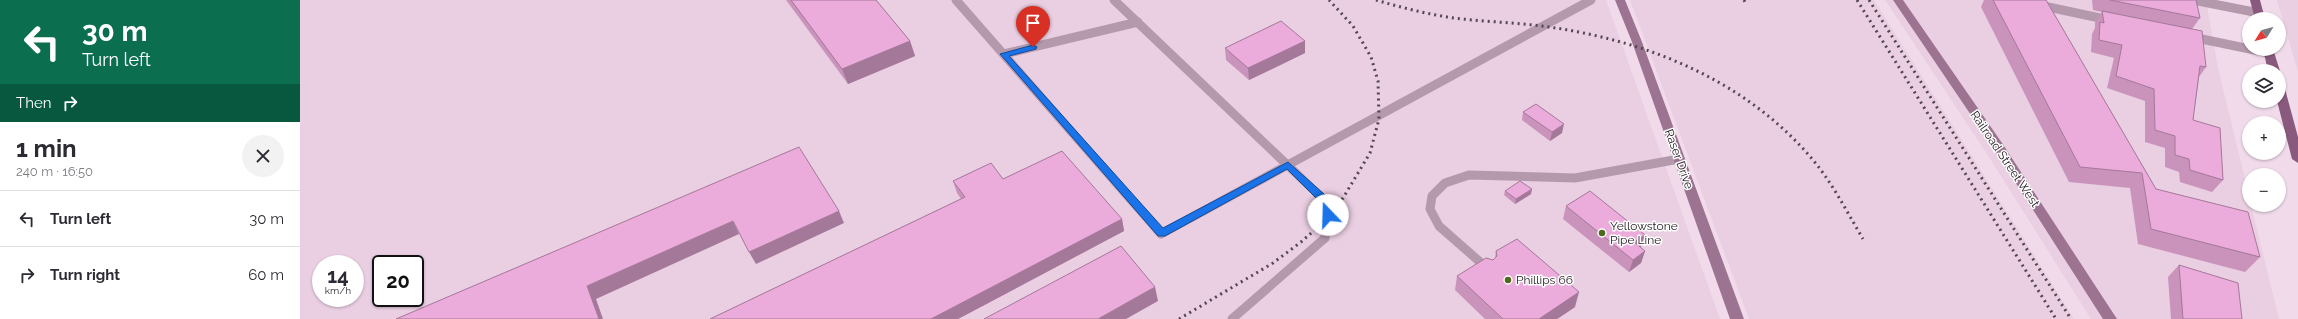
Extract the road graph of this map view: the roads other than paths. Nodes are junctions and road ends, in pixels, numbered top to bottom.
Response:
1 (956, 0) edge
2 (1114, 0) edge
3 (1591, 0) edge
4 (1620, 0) edge
5 (1898, 0) edge
6 (2038, 0) edge
7 (2193, 0) edge
8 (2255, 0) edge
9 (2242, 12) edge
10 (2258, 12) edge
11 (2115, 21) edge
12 (1138, 22) junction
13 (2183, 36) edge
14 (2242, 46) edge
15 (1004, 54) junction
16 (2284, 108) edge
17 (1679, 159) junction
18 (2298, 159) edge
19 (1288, 165) junction
20 (1488, 269) edge
21 (1232, 319) edge
22 (1737, 319) edge
23 (2110, 319) edge

1 - 15 lane
2 - 12 lane
3 - 19 lane
4 - 17 street, Raser Drive
5 - 23 street, Railroad Street West
6 - 11 lane
7 - 9 lane
8 - 10 main road
12 - 15 lane
12 - 19 lane
13 - 14 lane
15 - 19 lane
16 - 18 main road
17 - 20 lane
17 - 22 street, Raser Drive
19 - 21 lane

